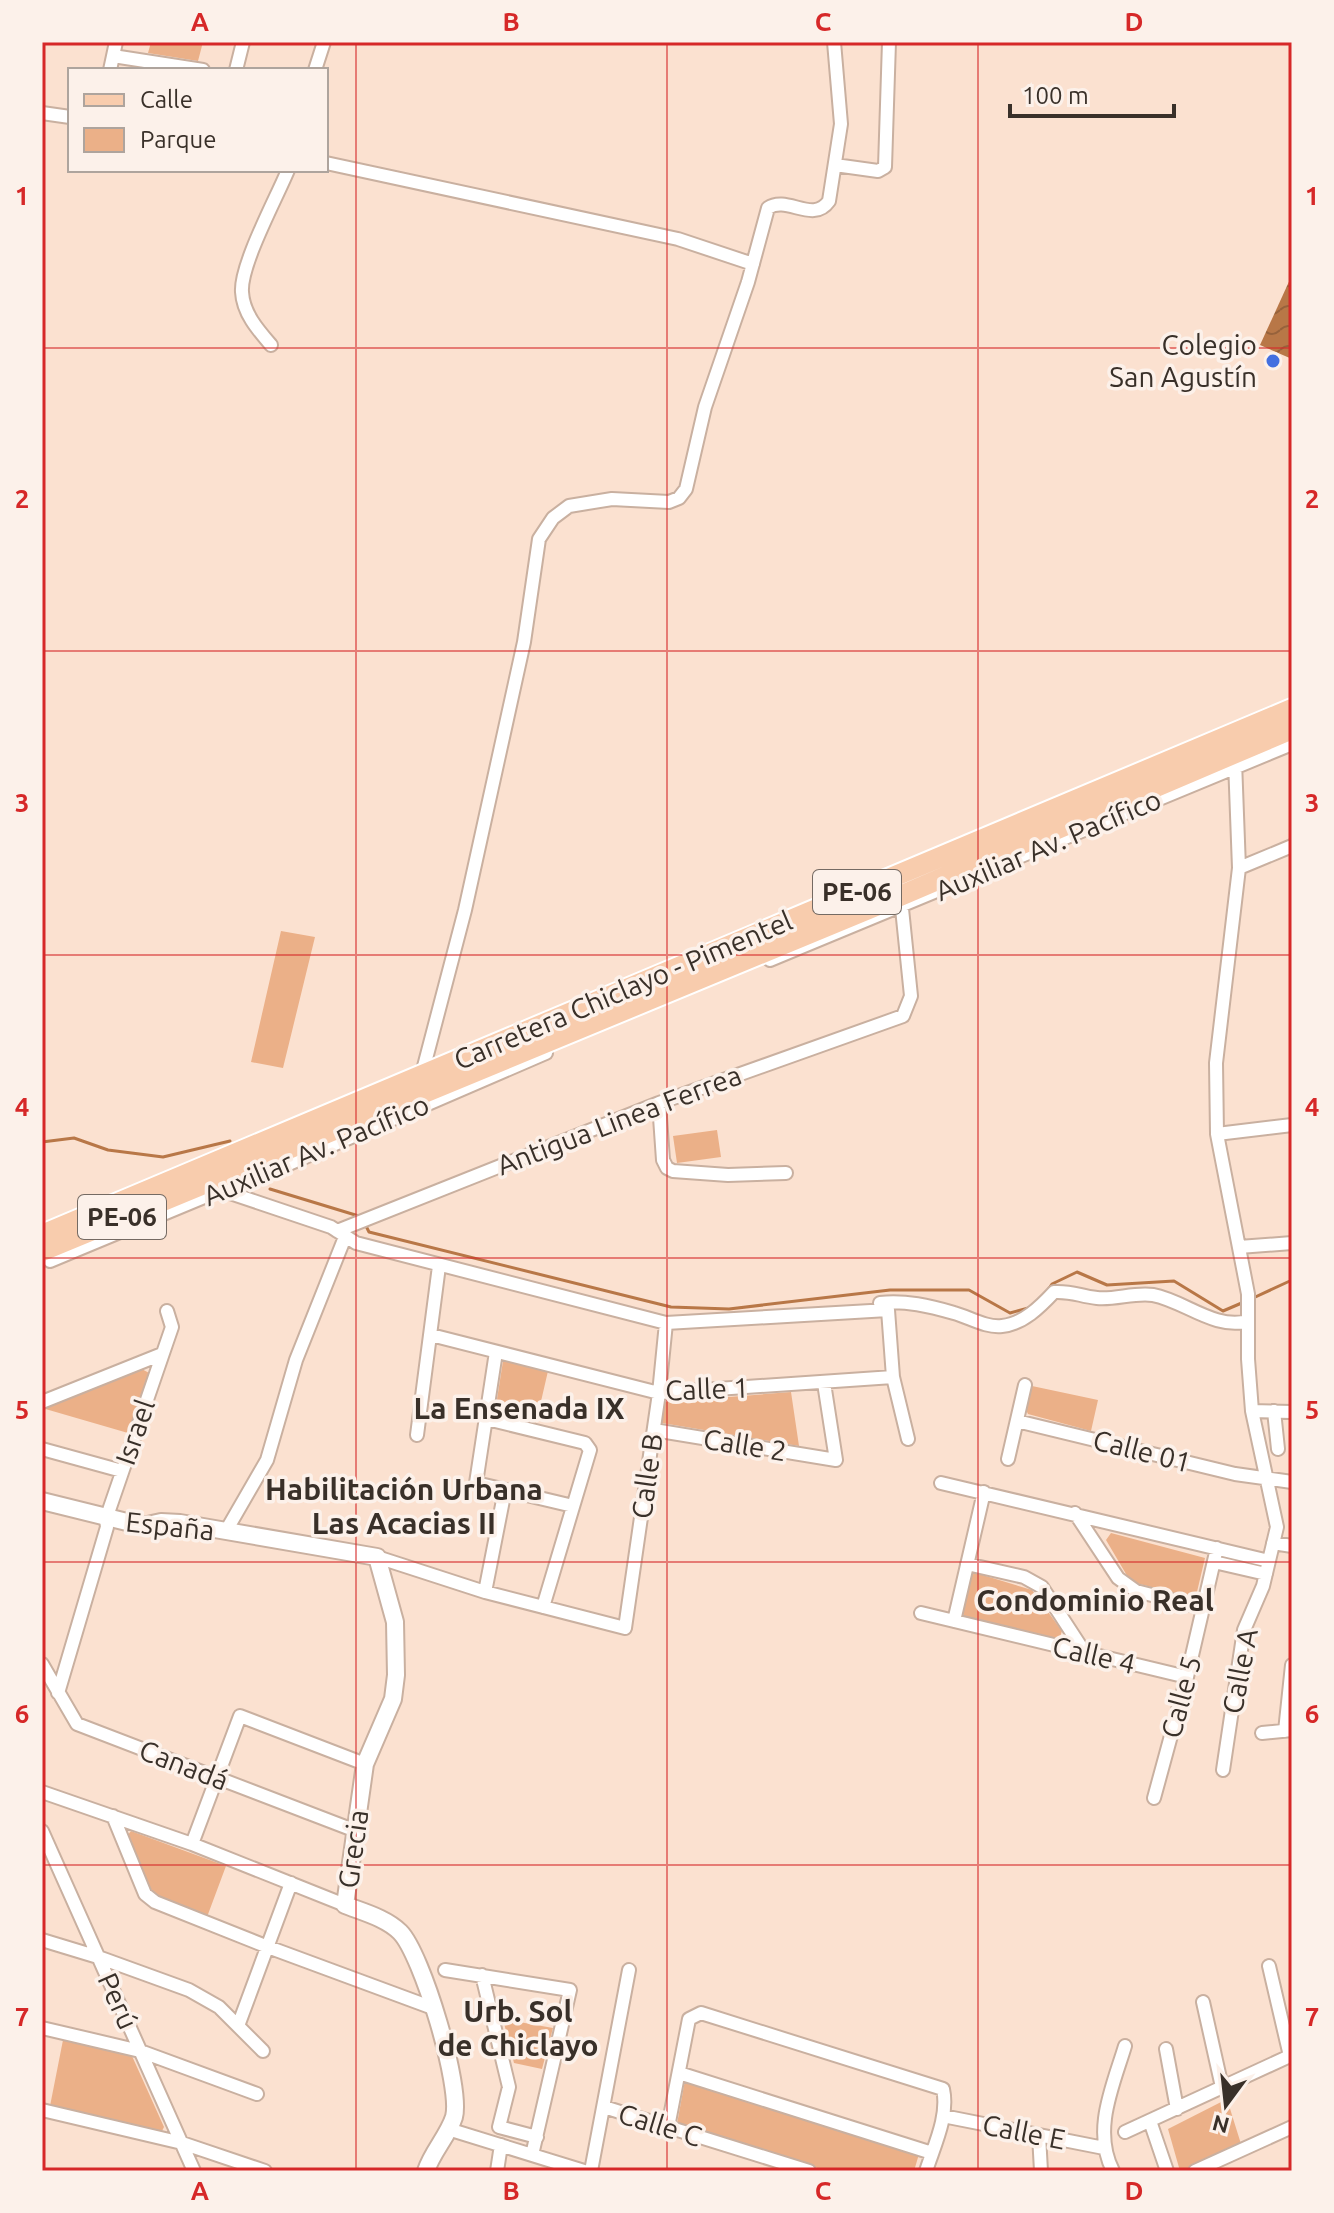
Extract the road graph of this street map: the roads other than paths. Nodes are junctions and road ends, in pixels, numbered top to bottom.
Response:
1 (116, 42) edge
2 (243, 42) edge
3 (324, 42) edge
4 (834, 42) edge
5 (889, 42) edge
6 (113, 56) junction
7 (110, 68) edge
8 (190, 68) edge
9 (236, 68) edge
10 (316, 68) edge
11 (42, 113) edge
12 (68, 117) edge
13 (328, 163) edge
14 (835, 165) junction
15 (287, 172) edge
16 (753, 264) junction
17 (271, 345) dead end
18 (1292, 709) edge
19 (1292, 729) edge
20 (1292, 744) edge
21 (1235, 760) junction
22 (1292, 846) edge
23 (1239, 868) junction
24 (901, 901) junction
25 (426, 1082) junction
26 (659, 1103) junction
27 (1292, 1125) edge
28 (1217, 1134) junction
29 (786, 1173) dead end
30 (212, 1186) junction
31 (341, 1234) junction
32 (42, 1235) edge
33 (1292, 1243) edge
34 (1239, 1247) junction
35 (45, 1258) edge
36 (439, 1266) junction
37 (880, 1303) dead end
38 (167, 1311) dead end
39 (1248, 1316) junction
40 (666, 1323) junction
41 (431, 1335) junction
42 (496, 1352) junction
43 (162, 1354) junction
44 (893, 1377) junction
45 (824, 1383) junction
46 (1025, 1385) dead end
47 (659, 1393) junction
48 (42, 1402) edge
49 (1252, 1411) junction
50 (1274, 1411) junction
51 (1292, 1412) edge
52 (487, 1419) junction
53 (1017, 1421) junction
54 (654, 1430) junction
55 (417, 1435) dead end
56 (908, 1439) dead end
57 (42, 1449) edge
58 (1278, 1449) dead end
59 (1008, 1459) dead end
60 (122, 1471) junction
61 (1268, 1480) junction
62 (1292, 1482) edge
63 (941, 1483) dead end
64 (505, 1490) junction
65 (984, 1492) junction
66 (42, 1501) edge
67 (573, 1506) junction
68 (1075, 1513) junction
69 (106, 1519) junction
70 (1277, 1527) junction
71 (1292, 1529) edge
72 (226, 1531) junction
73 (1273, 1543) junction
74 (1292, 1546) edge
75 (1217, 1548) junction
76 (377, 1557) junction
77 (1214, 1562) junction
78 (967, 1564) junction
79 (1267, 1568) junction
80 (485, 1592) junction
81 (543, 1607) junction
82 (1203, 1608) junction
83 (921, 1613) dead end
84 (954, 1621) junction
85 (625, 1628) joint
86 (1085, 1653) junction
87 (42, 1664) edge
88 (1292, 1665) edge
89 (1187, 1677) junction
90 (58, 1693) junction
91 (1289, 1730) edge
92 (1262, 1733) dead end
93 (365, 1764) junction
94 (1223, 1770) dead end
95 (216, 1778) junction
96 (42, 1792) edge
97 (1154, 1798) dead end
98 (113, 1816) junction
99 (42, 1831) edge
100 (356, 1831) junction
101 (192, 1844) junction
102 (42, 1860) edge
103 (57, 1864) junction
104 (291, 1883) junction
105 (345, 1905) junction
106 (42, 1940) edge
107 (268, 1947) junction
108 (98, 1957) junction
109 (1269, 1966) dead end
110 (445, 1970) dead end
111 (629, 1970) dead end
112 (482, 1975) junction
113 (1203, 2002) dead end
114 (433, 2008) junction
115 (238, 2026) junction
116 (42, 2028) edge
117 (1125, 2046) dead end
118 (1166, 2049) dead end
119 (140, 2051) junction
120 (263, 2051) dead end
121 (1291, 2056) edge
122 (679, 2073) junction
123 (1222, 2087) junction
124 (257, 2094) dead end
125 (604, 2107) junction
126 (1177, 2109) junction
127 (42, 2110) edge
128 (943, 2116) junction
129 (1150, 2121) junction
130 (668, 2127) junction
131 (1292, 2127) edge
132 (448, 2129) junction
133 (1125, 2132) dead end
134 (1039, 2135) junction
135 (537, 2137) junction
136 (182, 2143) junction
137 (501, 2145) junction
138 (1104, 2148) junction
139 (932, 2153) junction
140 (532, 2155) junction
141 (194, 2171) edge
142 (265, 2171) edge
143 (426, 2171) edge
144 (497, 2171) edge
145 (584, 2171) edge
146 (591, 2171) edge
147 (809, 2171) edge
148 (926, 2171) edge
149 (1041, 2171) edge
150 (1113, 2171) edge
151 (1167, 2171) edge
152 (1195, 2171) edge

1 - 6 street
2 - 9 street
3 - 10 street
4 - 14 street
5 - 14 street
6 - 7 street
6 - 8 street
11 - 12 street
13 - 16 street
14 - 16 street
15 - 17 street
16 - 25 street
18 - 25 main road, Carretera Chiclayo - Pimentel / PE-06
19 - 21 main road, Carretera Chiclayo - Pimentel / PE-06
20 - 21 street
21 - 23 street
21 - 24 main road, Carretera Chiclayo - Pimentel / PE-06
22 - 23 street
23 - 28 street
24 - 25 main road, Carretera Chiclayo - Pimentel / PE-06
24 - 26 street, Antigua Linea Ferrea
24 - 30 street, Auxiliar Av. Pacífico
25 - 30 main road, Carretera Chiclayo - Pimentel / PE-06
25 - 32 main road, Carretera Chiclayo - Pimentel / PE-06
26 - 29 street
26 - 31 street, Antigua Linea Ferrea
27 - 28 street
28 - 34 street
30 - 31 street
30 - 35 main road, Carretera Chiclayo - Pimentel / PE-06
31 - 36 street
31 - 72 street
33 - 34 street
34 - 39 street
36 - 40 street
36 - 41 street
37 - 39 street
38 - 43 street, Israel
39 - 49 street
40 - 44 street
40 - 47 street, Calle B
41 - 42 street, Calle 1
41 - 55 street
42 - 47 street, Calle 1
42 - 52 street
43 - 48 street
43 - 60 street, Israel
44 - 45 street, Calle 1
44 - 56 street
45 - 47 street, Calle 1
45 - 54 street, Calle 2
46 - 53 street
47 - 54 street, Calle B
49 - 50 street
49 - 61 street
50 - 51 street
50 - 58 street
52 - 64 street
52 - 67 street
53 - 59 street
53 - 61 street, Calle 01
54 - 85 street, Calle B
57 - 60 street
60 - 69 street, Israel
61 - 62 street, Calle 01
61 - 70 street
63 - 65 street
64 - 67 street
64 - 80 street
65 - 68 street
65 - 78 street
66 - 69 street, España
67 - 81 street
68 - 75 street
68 - 82 street
69 - 72 street, España
69 - 90 street, Israel
70 - 71 street
70 - 73 street, Calle A
72 - 76 street, España
73 - 74 street
73 - 79 street, Calle A
75 - 77 street, Calle 5
75 - 79 street
76 - 80 street, España
76 - 93 street, Grecia
77 - 79 street
77 - 82 street, Calle 5
78 - 84 street
78 - 86 street
79 - 94 street, Calle A
80 - 81 street, España
81 - 85 street, España
82 - 89 street, Calle 5
83 - 84 street, Calle 4
84 - 86 street, Calle 4
86 - 89 street, Calle 4
87 - 90 street, Canadá
88 - 91 street
89 - 97 street, Calle 5
90 - 95 street, Canadá
91 - 92 street
93 - 95 street
93 - 100 street, Grecia
95 - 100 street, Canadá
95 - 101 street
96 - 98 street
98 - 101 street
98 - 107 street
99 - 103 street, Perú
100 - 105 street, Grecia
101 - 104 street
102 - 103 street
103 - 108 street, Perú
104 - 105 street
104 - 107 street
105 - 114 street, Grecia
106 - 108 street
107 - 114 street
107 - 115 street
108 - 115 street
108 - 119 street, Perú
109 - 121 street
110 - 112 street
111 - 125 street
112 - 135 street
112 - 135 street
113 - 123 street
114 - 132 street, Grecia
115 - 120 street
116 - 119 street
117 - 138 street
118 - 126 street
119 - 124 street
119 - 136 street, Perú
121 - 123 street
122 - 128 street
122 - 130 street
122 - 139 street
123 - 126 street
125 - 130 street, Calle C
125 - 146 street
126 - 129 street
127 - 136 street
128 - 134 street, Calle E
128 - 139 street
129 - 133 street
129 - 151 street
130 - 147 street, Calle C
131 - 152 street
132 - 137 street
132 - 143 street, Grecia
134 - 138 street, Calle E
134 - 149 street
135 - 140 street
136 - 141 street, Perú
136 - 142 street
137 - 140 street
137 - 144 street
138 - 150 street
139 - 148 street
140 - 145 street

